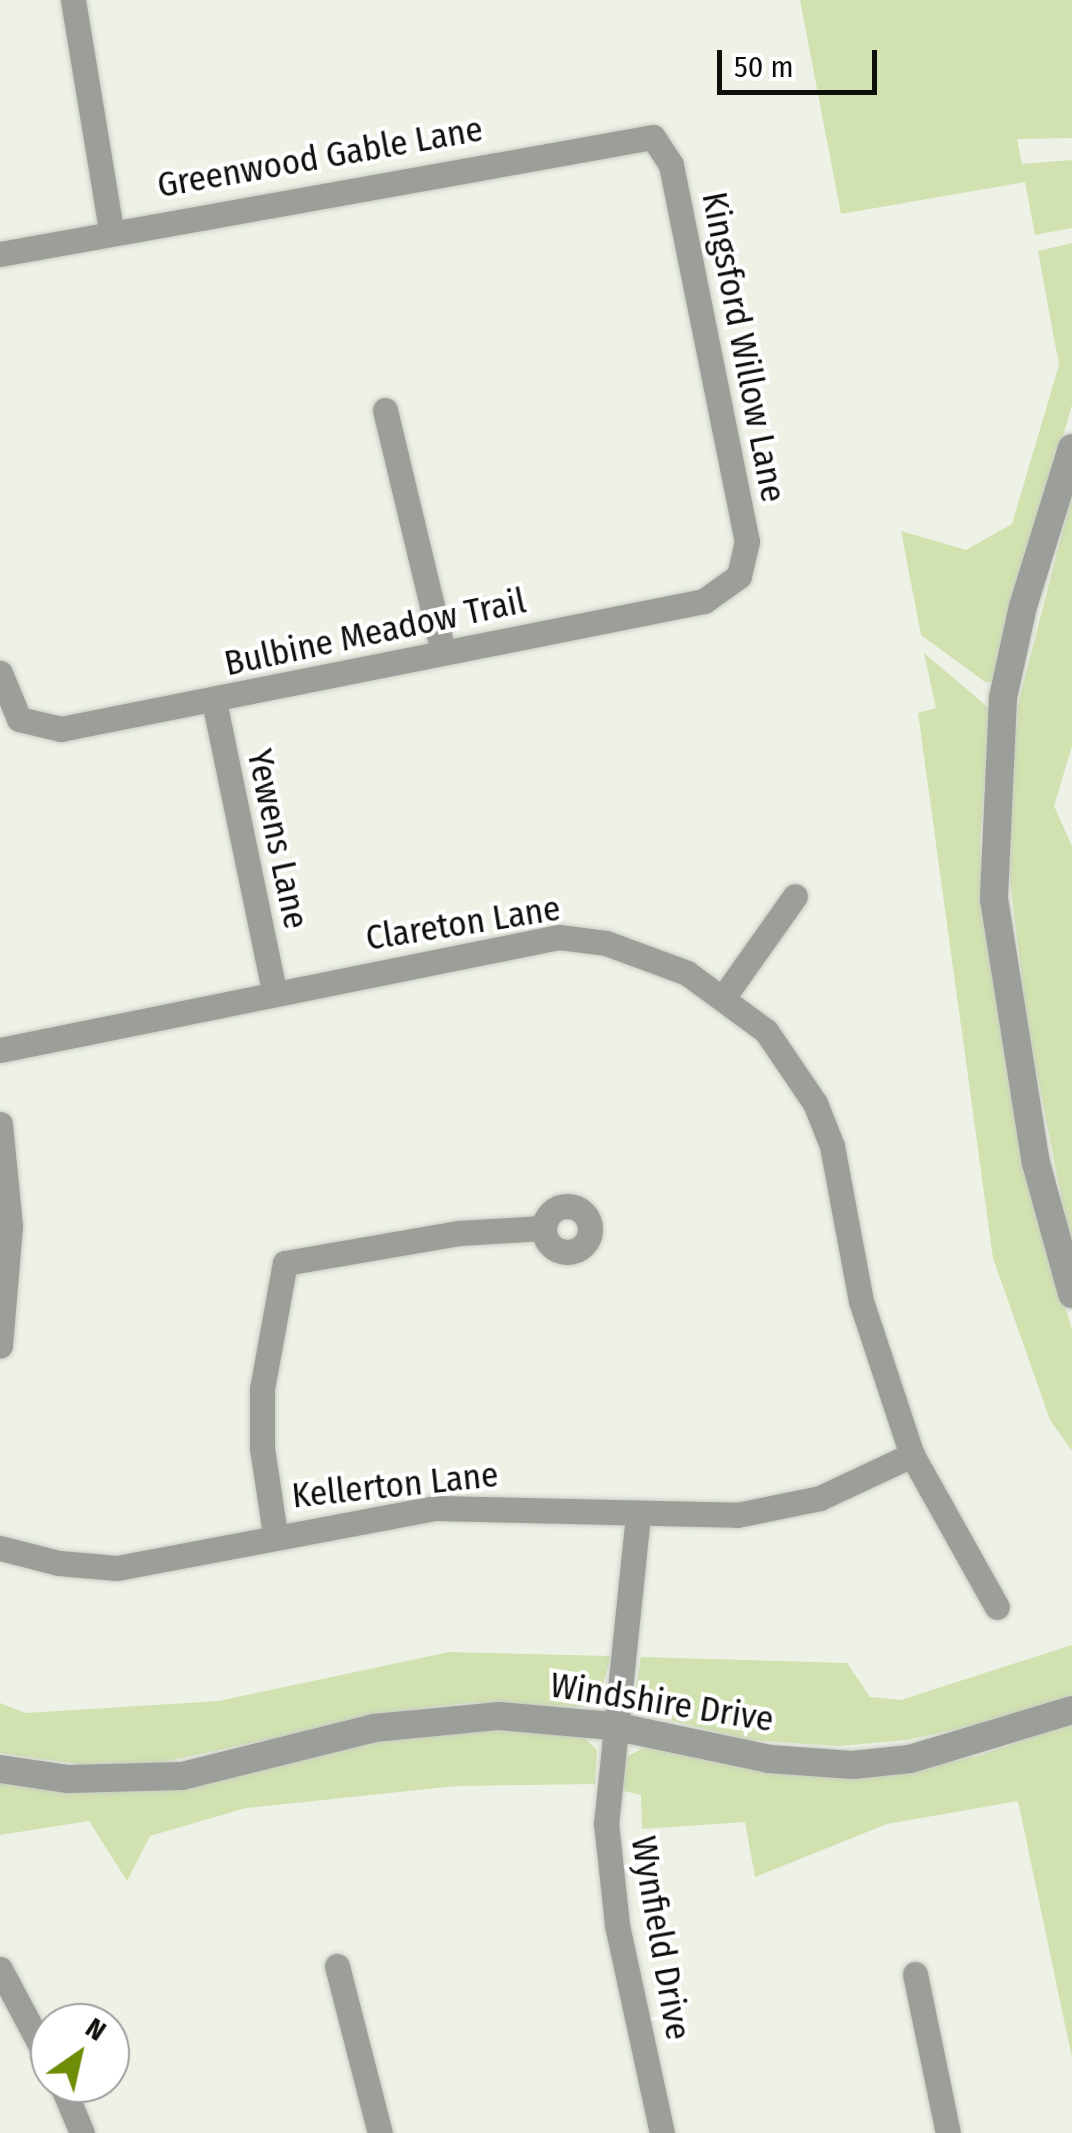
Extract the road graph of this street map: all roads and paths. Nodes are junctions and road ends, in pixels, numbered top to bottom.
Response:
1 (73, 0) edge
2 (654, 137) joint
3 (111, 230) junction
4 (0, 254) edge
5 (385, 410) dead end
6 (1072, 448) edge
7 (739, 576) joint
8 (443, 652) junction
9 (0, 672) edge
10 (214, 701) junction
11 (794, 896) dead end
12 (274, 992) junction
13 (725, 996) junction
14 (0, 1050) edge
15 (0, 1124) edge
16 (543, 1228) dead end
17 (1072, 1294) edge
18 (0, 1346) edge
19 (912, 1455) junction
20 (638, 1516) junction
21 (274, 1534) junction
22 (0, 1548) edge
23 (997, 1607) dead end
24 (1072, 1710) edge
25 (613, 1726) junction
26 (0, 1769) edge
27 (337, 1966) dead end
28 (0, 1970) edge
29 (915, 1974) dead end
30 (30, 2026) edge
31 (69, 2103) edge
32 (82, 2133) edge
33 (380, 2133) edge
34 (662, 2133) edge
35 (948, 2133) edge

1 - 3 street
2 - 3 street, Greenwood Gable Lane
2 - 7 street, Kingsford Willow Lane
3 - 4 street, Greenwood Gable Lane
5 - 8 street
6 - 17 street
7 - 8 street, Bulbine Meadow Trail
8 - 10 street, Bulbine Meadow Trail
9 - 10 street, Bulbine Meadow Trail
10 - 12 street, Yewens Lane
11 - 13 street
12 - 13 street, Clareton Lane
12 - 14 street, Clareton Lane
13 - 19 street, Clareton Lane
15 - 18 street
16 - 21 street
19 - 20 street, Kellerton Lane
19 - 23 street, Clareton Lane
20 - 21 street, Kellerton Lane
20 - 25 street, Wynfield Drive
21 - 22 street, Kellerton Lane
24 - 25 street, Windshire Drive
25 - 26 street, Windshire Drive
25 - 34 street, Wynfield Drive
27 - 33 street
28 - 30 street
29 - 35 street
31 - 32 street

